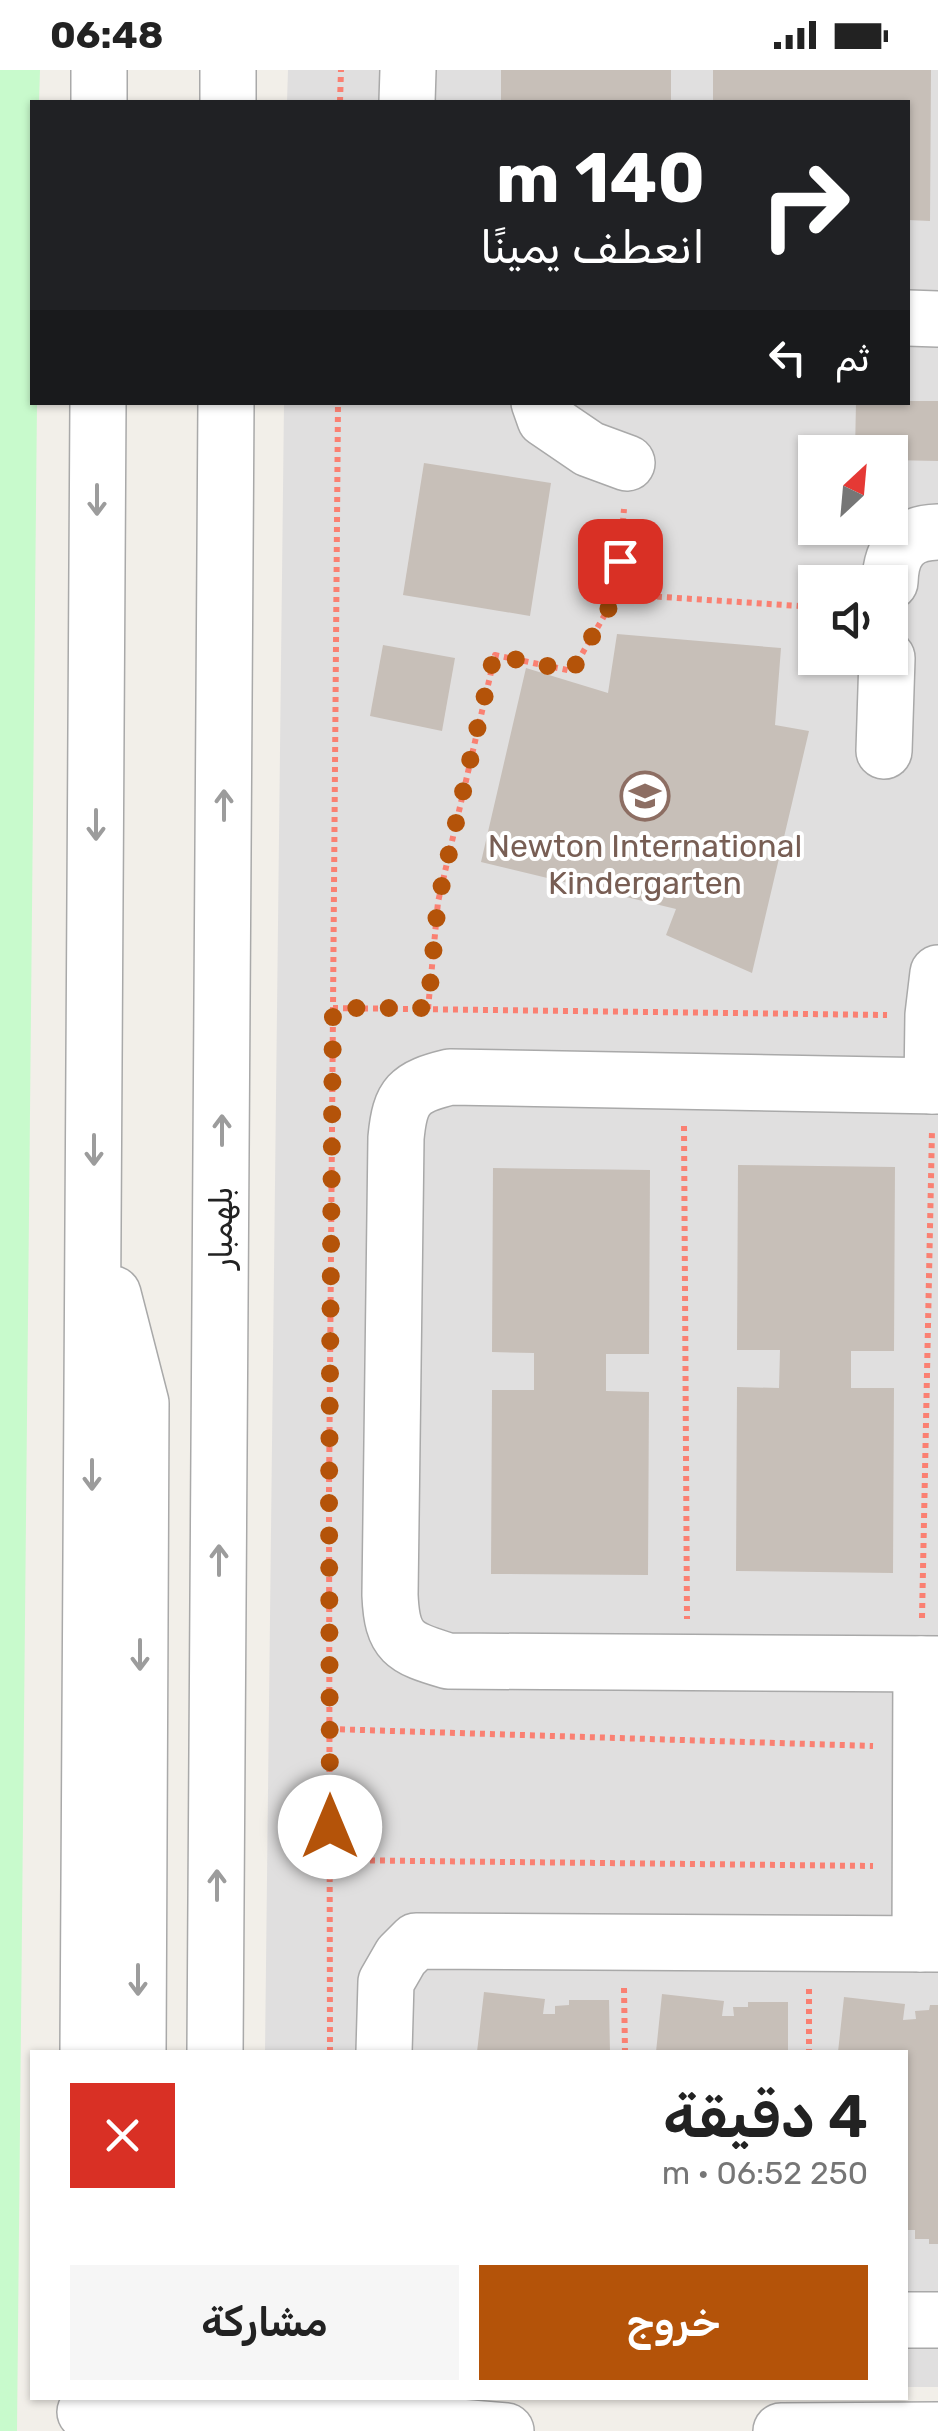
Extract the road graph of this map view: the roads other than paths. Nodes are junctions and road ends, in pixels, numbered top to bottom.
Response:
1 (100, 70) edge
2 (228, 70) edge
3 (408, 70) edge
4 (99, 100) edge
5 (228, 100) edge
6 (407, 100) edge
7 (910, 318) edge
8 (938, 318) edge
9 (98, 405) edge
10 (226, 405) edge
11 (540, 405) edge
12 (628, 463) road end
13 (938, 532) edge
14 (891, 565) edge
15 (886, 675) edge
16 (884, 751) dead end
17 (936, 994) edge
18 (935, 1086) edge
19 (94, 1213) junction
20 (929, 1664) edge
21 (930, 1802) edge
22 (929, 1944) edge
23 (217, 1961) junction
24 (88, 2050) edge
25 (138, 2050) edge
26 (214, 2050) edge
27 (225, 2050) edge
28 (384, 2050) edge
29 (908, 2320) edge
30 (938, 2320) edge
31 (423, 2400) edge
32 (86, 2413) edge
33 (143, 2413) edge
34 (208, 2414) edge
35 (938, 2430) edge
36 (506, 2431) edge
37 (516, 2431) edge
38 (782, 2431) edge

1 - 4 street
2 - 5 street
3 - 6 street
7 - 8 street
9 -> 19 street
23 -> 10 street, بلهمبار
11 - 12 street
13 - 14 street
15 - 16 street
17 - 18 street
18 - 20 street
19 -> 24 street
19 -> 25 street
20 - 21 street
21 - 22 street
22 - 28 street
23 - 26 street, بلهمبار
23 - 27 street
29 - 30 street
31 - 37 street
32 - 33 street
33 - 34 street
34 - 36 street
35 - 38 street

